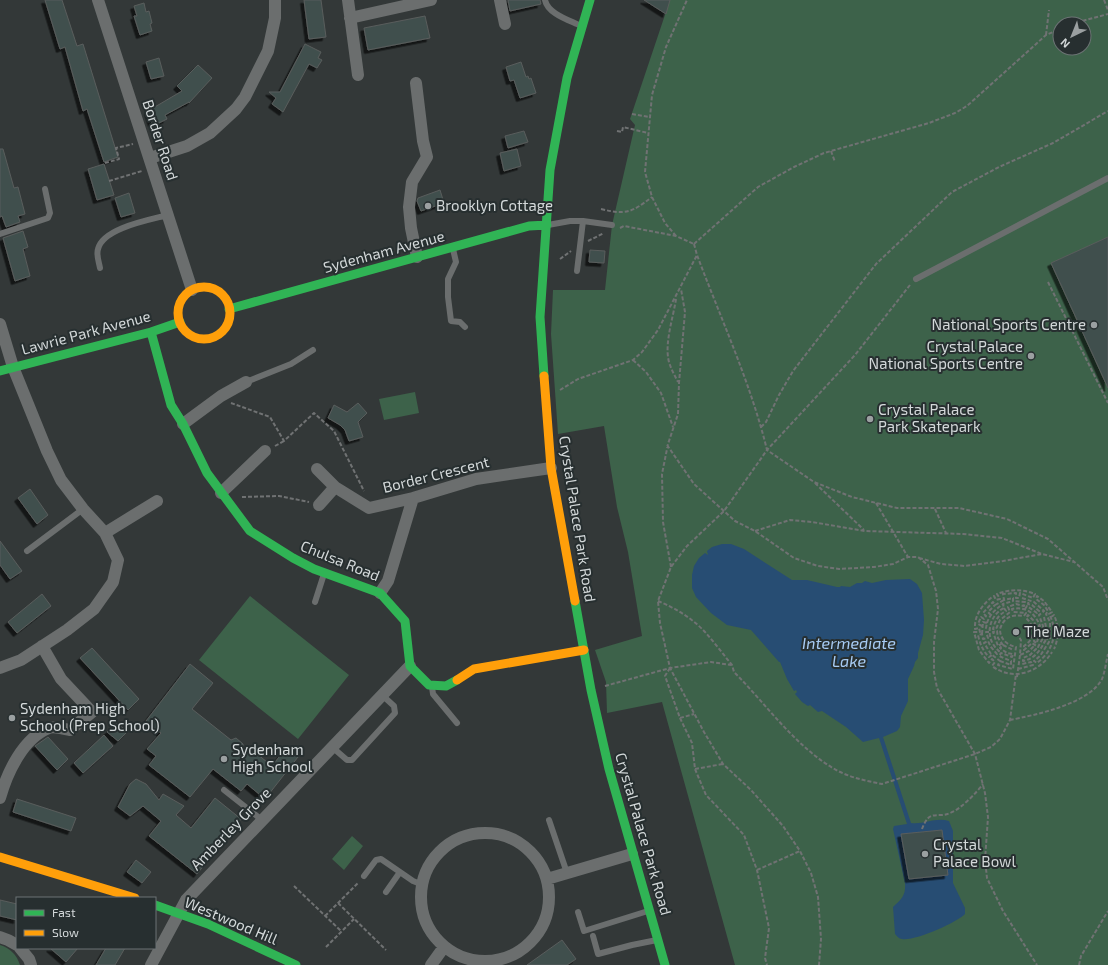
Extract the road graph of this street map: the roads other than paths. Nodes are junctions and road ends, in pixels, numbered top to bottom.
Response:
1 (98, 0) edge
2 (275, 0) edge
3 (348, 0) edge
4 (431, 0) edge
5 (500, 0) edge
6 (545, 0) edge
7 (590, 0) edge
8 (350, 18) junction
9 (505, 24) dead end
10 (582, 26) junction
11 (358, 75) dead end
12 (416, 83) dead end
13 (151, 163) junction
14 (1108, 178) edge
15 (45, 189) dead end
16 (168, 215) junction
17 (583, 221) junction
18 (547, 225) junction
19 (615, 227) road end
20 (0, 234) edge
21 (453, 247) junction
22 (417, 257) junction
23 (100, 268) dead end
24 (577, 271) dead end
25 (916, 279) road end
26 (192, 290) junction
27 (229, 309) junction
28 (180, 322) junction
29 (0, 324) edge
30 (465, 327) dead end
31 (151, 332) junction
32 (312, 350) dead end
33 (13, 367) junction
34 (0, 371) edge
35 (246, 382) joint
36 (183, 424) junction
37 (266, 452) dead end
38 (551, 468) junction
39 (318, 469) dead end
40 (335, 487) junction
41 (223, 496) junction
42 (413, 498) junction
43 (157, 501) dead end
44 (319, 505) road end
45 (83, 510) junction
46 (105, 533) junction
47 (27, 551) dead end
48 (325, 573) junction
49 (380, 593) junction
50 (315, 602) dead end
51 (42, 646) junction
52 (584, 650) junction
53 (410, 666) junction
54 (0, 668) edge
55 (432, 685) junction
56 (382, 695) junction
57 (457, 722) dead end
58 (332, 747) junction
59 (224, 790) dead end
60 (0, 798) edge
61 (262, 820) junction
62 (549, 820) dead end
63 (632, 854) junction
64 (0, 857) edge
65 (400, 872) junction
66 (566, 874) junction
67 (364, 876) road end
68 (547, 879) junction
69 (422, 885) junction
70 (386, 892) dead end
71 (132, 897) edge
72 (156, 905) edge
73 (650, 910) junction
74 (578, 912) dead end
75 (178, 913) junction
76 (592, 936) dead end
77 (0, 937) edge
78 (658, 940) junction
79 (16, 944) edge
80 (444, 947) junction
81 (21, 949) edge
82 (474, 962) edge
83 (30, 965) edge
84 (151, 965) edge
85 (296, 965) edge
86 (431, 965) edge
87 (665, 965) edge

1 - 13 street, Border Road
2 - 13 street
3 - 8 street
4 - 8 street
5 - 9 street
6 - 10 lane
7 - 10 street, Crystal Palace Park Road
8 - 11 street
10 - 18 street, Crystal Palace Park Road
12 - 22 street
13 - 16 street, Border Road
14 - 25 lane
15 - 20 lane
16 - 23 lane
16 - 26 street, Border Road
17 - 18 lane
17 - 19 lane
17 - 24 lane
18 - 21 street, Sydenham Avenue
18 - 38 street, Crystal Palace Park Road
21 - 22 street, Sydenham Avenue
21 - 30 lane
22 - 27 street, Sydenham Avenue
26 - 27 street
26 - 28 street
27 - 28 street
28 - 31 street, Lawrie Park Avenue
29 - 33 street
31 - 33 street, Lawrie Park Avenue
31 - 36 street, Chulsa Road
32 - 35 lane
33 - 34 street, Lawrie Park Avenue
33 - 45 street
35 - 36 street
36 - 41 street, Chulsa Road
37 - 41 street
38 - 42 street, Border Crescent
38 - 52 street, Crystal Palace Park Road
39 - 40 street, Border Crescent
40 - 42 street, Border Crescent
40 - 44 street
41 - 48 street, Chulsa Road
42 - 49 street
43 - 46 street
45 - 46 street
45 - 47 lane
46 - 51 street
48 - 49 street, Chulsa Road
48 - 50 lane
49 - 53 street, Chulsa Road
51 - 54 street
51 - 60 street
52 - 55 street
52 - 63 street, Crystal Palace Park Road
53 - 55 street
53 - 56 street, Amberley Grove
55 - 57 lane
56 - 58 street, Amberley Grove
56 - 58 lane
58 - 61 street, Amberley Grove
59 - 61 lane
61 - 75 street, Amberley Grove
62 - 66 lane
63 - 66 street
63 - 73 street, Crystal Palace Park Road
64 - 71 street
65 - 67 lane
65 - 69 lane
65 - 70 lane
66 - 68 street
68 - 69 street
68 - 82 street
69 - 80 street
72 - 75 street, Westwood Hill
73 - 74 lane
73 - 78 street, Crystal Palace Park Road
75 - 84 street, Amberley Grove
75 - 85 street, Westwood Hill
76 - 78 lane
77 - 79 street
78 - 87 street, Crystal Palace Park Road
80 - 82 street
80 - 86 street
81 - 83 street

